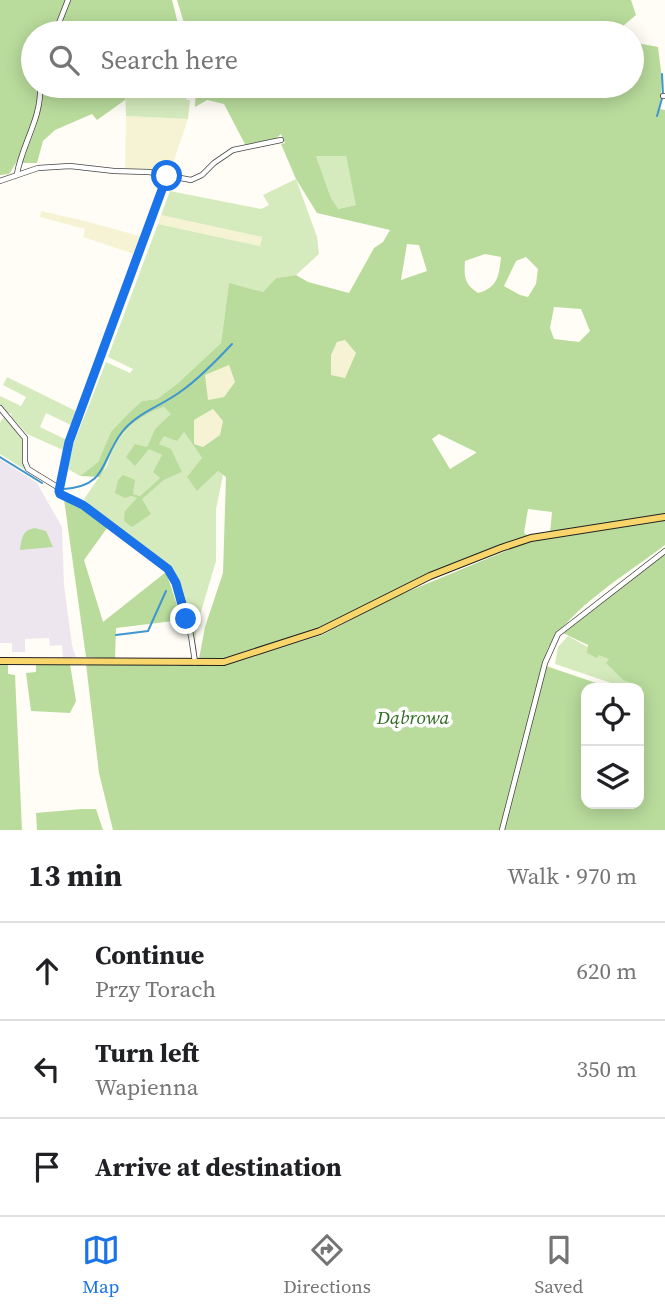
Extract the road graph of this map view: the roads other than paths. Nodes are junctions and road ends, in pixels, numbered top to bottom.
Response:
1 (68, 0) edge
2 (60, 21) edge
3 (41, 98) edge
4 (281, 140) dead end
5 (17, 174) junction
6 (167, 176) junction
7 (0, 181) edge
8 (0, 408) edge
9 (59, 488) junction
10 (665, 517) edge
11 (665, 551) edge
12 (0, 661) edge
13 (195, 662) junction
14 (502, 830) edge

1 - 2 street
3 - 5 street
4 - 6 street
5 - 6 street
5 - 7 street
6 - 9 street
8 - 9 street
9 - 13 street
10 - 13 main road
11 - 14 street
12 - 13 main road

